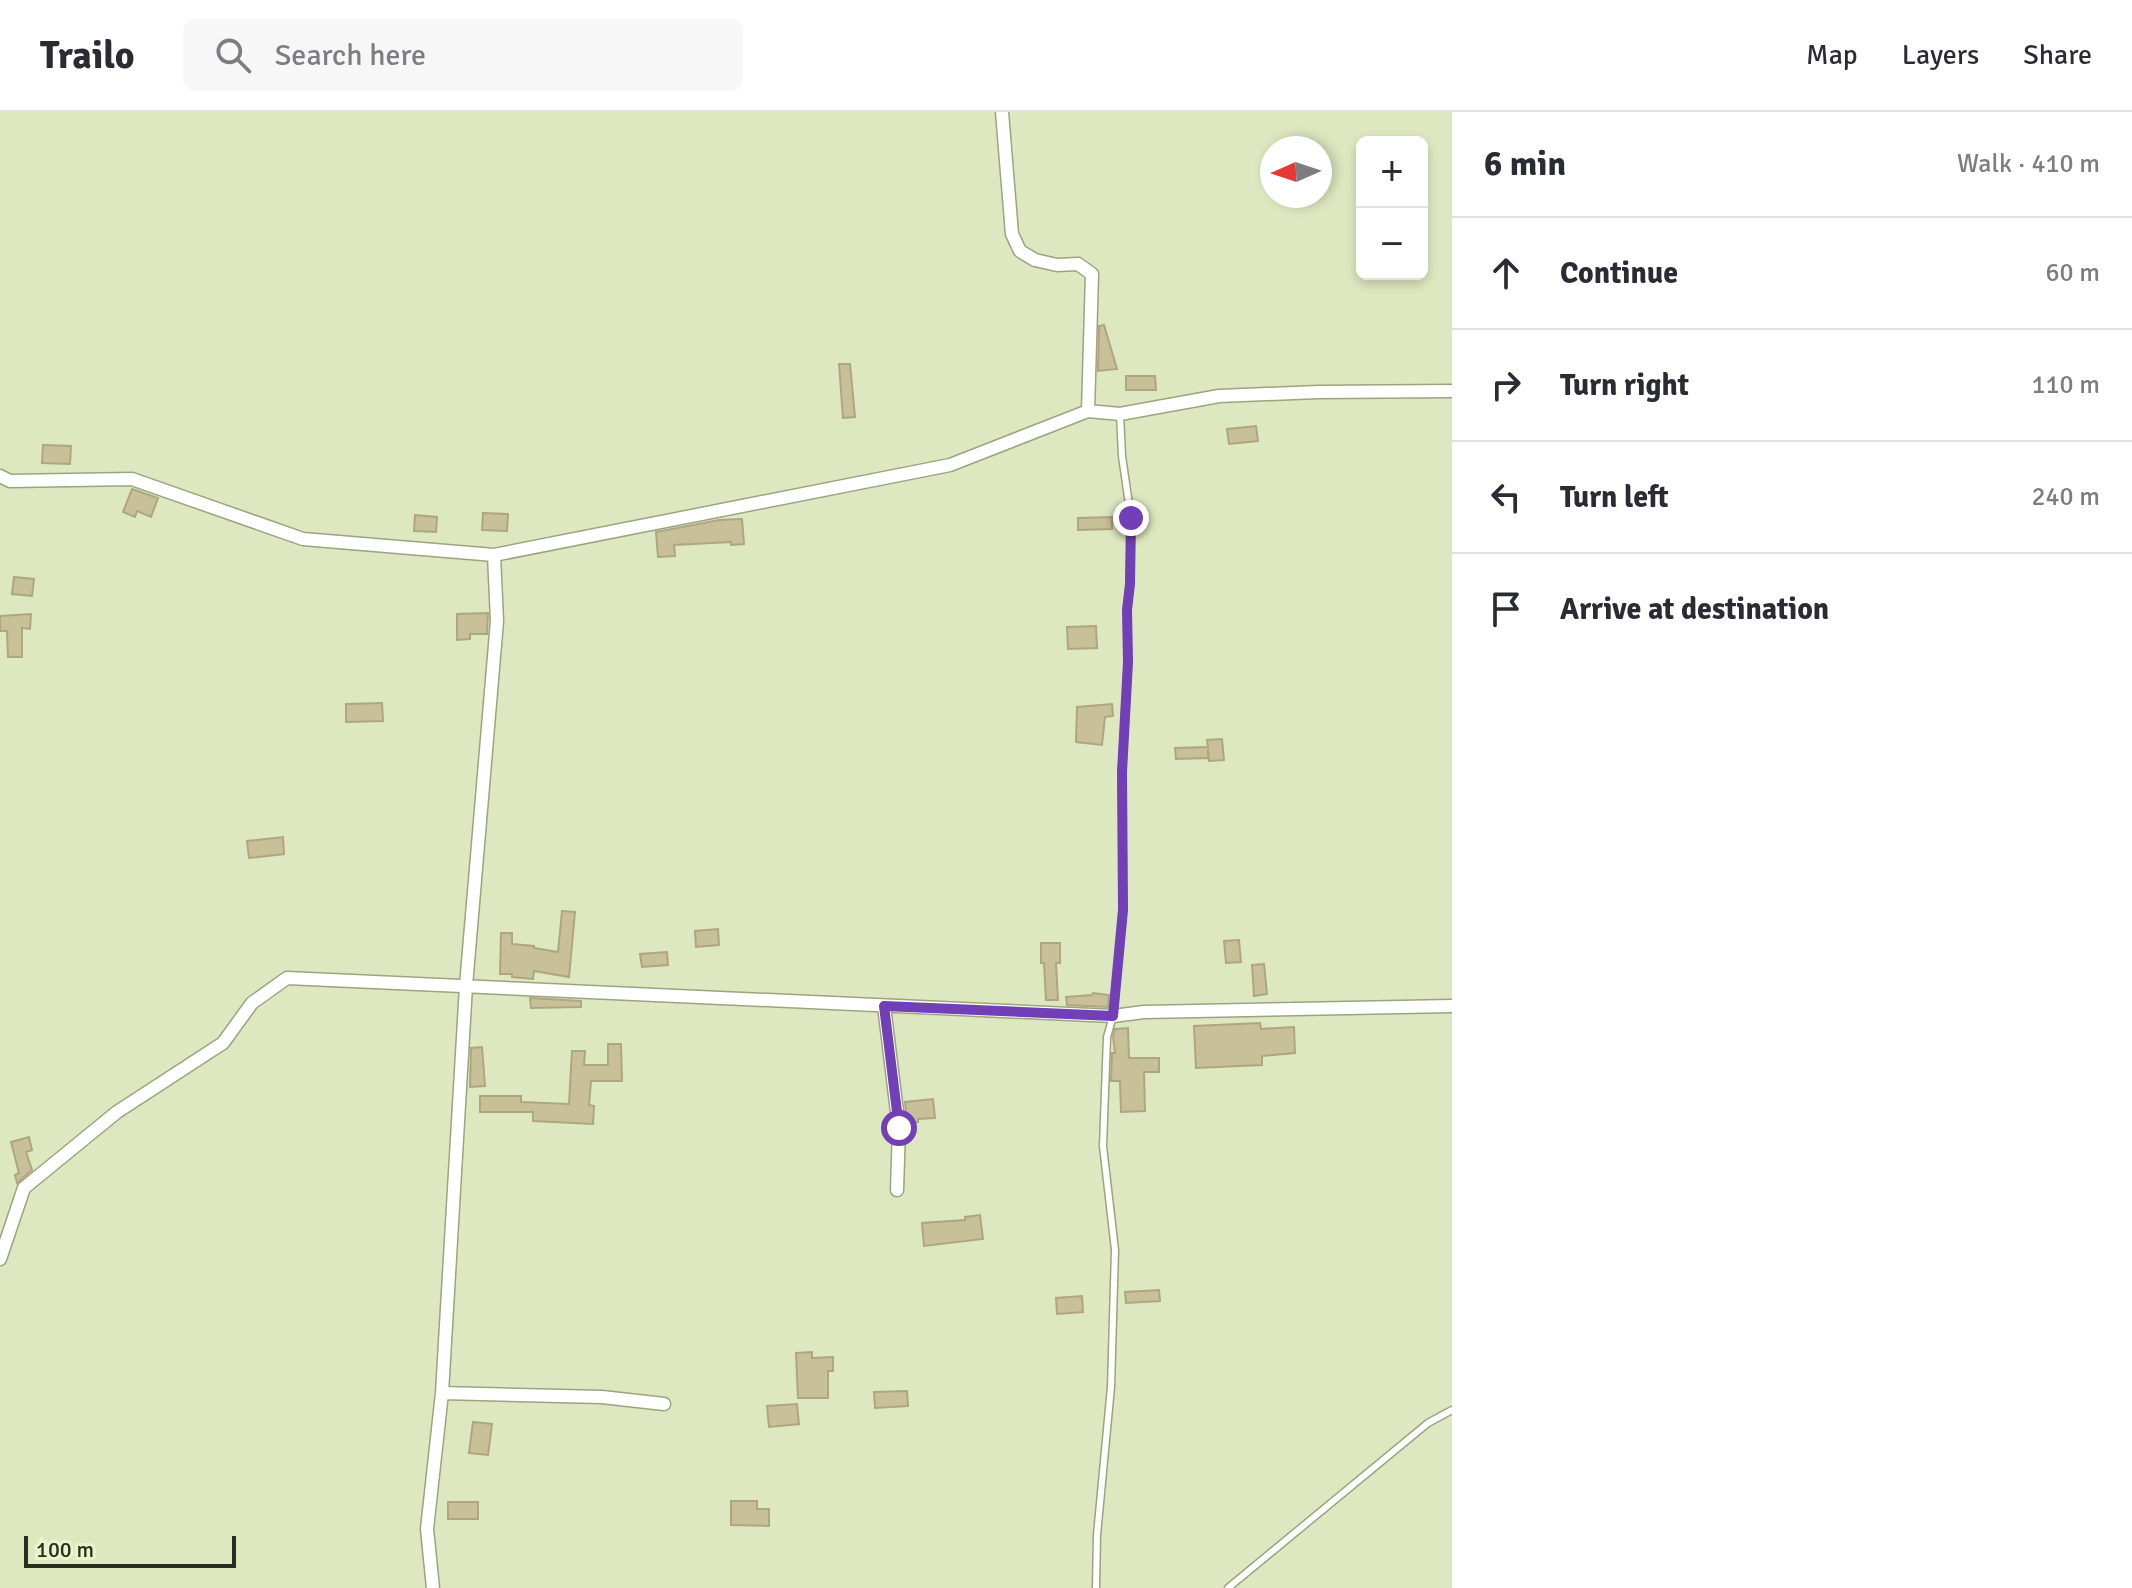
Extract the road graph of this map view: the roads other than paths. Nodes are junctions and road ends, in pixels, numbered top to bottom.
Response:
1 (1002, 112) edge
2 (1452, 391) edge
3 (1088, 411) junction
4 (1120, 414) junction
5 (0, 476) edge
6 (494, 555) junction
7 (466, 986) junction
8 (884, 1006) junction
9 (1452, 1006) edge
10 (1113, 1016) junction
11 (897, 1190) dead end
12 (0, 1259) edge
13 (442, 1393) junction
14 (664, 1404) dead end
15 (1452, 1410) edge
16 (433, 1588) edge
17 (1096, 1588) edge
18 (1228, 1588) edge

1 - 3 street
2 - 4 street
3 - 4 street
3 - 6 street
4 - 10 lane
5 - 6 street
6 - 7 street
7 - 8 street
7 - 12 street
7 - 13 street
8 - 10 street
8 - 11 street
9 - 10 street
10 - 17 lane
13 - 14 street
13 - 16 street
15 - 18 lane

